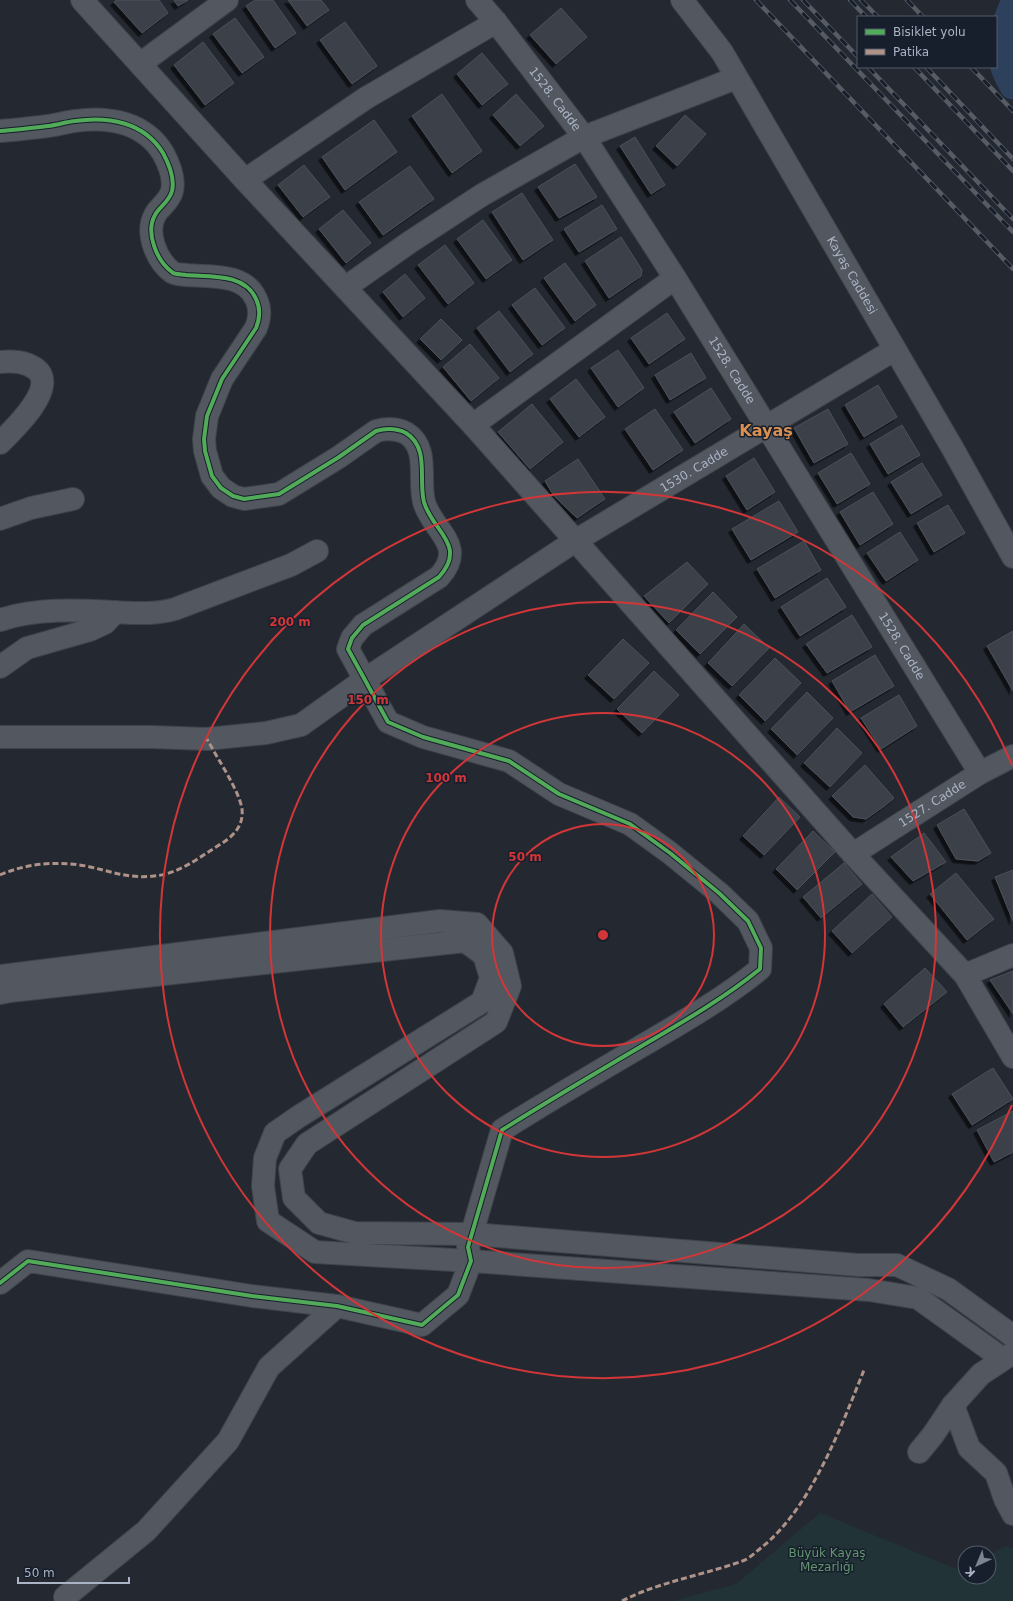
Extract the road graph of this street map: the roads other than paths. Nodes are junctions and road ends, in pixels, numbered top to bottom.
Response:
1 (82, 0) edge
2 (227, 0) edge
3 (477, 0) edge
4 (682, 0) edge
5 (496, 22) junction
6 (140, 64) junction
7 (736, 78) junction
8 (0, 132) edge
9 (584, 137) junction
10 (245, 180) junction
11 (675, 278) junction
12 (346, 287) junction
13 (894, 350) junction
14 (0, 362) edge
15 (473, 425) junction
16 (765, 426) junction
17 (0, 442) edge
18 (73, 499) dead end
19 (0, 519) edge
20 (576, 541) junction
21 (317, 551) dead end
22 (1013, 557) edge
23 (115, 612) junction
24 (0, 620) edge
25 (0, 667) edge
26 (364, 680) junction
27 (0, 738) edge
28 (1013, 756) edge
29 (980, 773) junction
30 (853, 854) junction
31 (1013, 955) edge
32 (965, 975) junction
33 (0, 976) edge
34 (0, 993) edge
35 (1013, 1058) edge
36 (472, 1234) junction
37 (471, 1261) junction
38 (0, 1283) edge
39 (337, 1306) junction
40 (1013, 1336) edge
41 (1008, 1356) edge
42 (953, 1405) junction
43 (919, 1452) dead end
44 (1013, 1514) edge
45 (65, 1597) dead end

1 - 6 street
2 - 6 street
3 - 5 street, 1528. Cadde
4 - 7 street, Kayaş Caddesi
5 - 9 street, 1528. Cadde
5 - 10 street
6 - 10 street
7 - 9 street
7 - 13 street, Kayaş Caddesi
8 - 26 street
9 - 11 street, 1528. Cadde
9 - 12 street
10 - 12 street
11 - 15 street
11 - 16 street, 1528. Cadde
12 - 15 street
13 - 16 street, 1530. Cadde
13 - 22 street, Kayaş Caddesi
14 - 17 street
15 - 20 street
16 - 20 street, 1530. Cadde
16 - 29 street, 1528. Cadde
18 - 19 street
20 - 26 street, 1530. Cadde
20 - 30 street
21 - 23 street
23 - 24 street
23 - 25 street
26 - 27 street, 1530. Cadde
26 - 36 street
28 - 29 street, 1527. Cadde
29 - 30 street, 1527. Cadde
30 - 32 street
31 - 32 street
32 - 35 street
33 - 36 street
34 - 37 street
36 - 37 street
36 - 40 street
37 - 39 street
37 - 41 street
38 - 39 street
39 - 45 street
41 - 42 street
42 - 43 street
42 - 44 street

